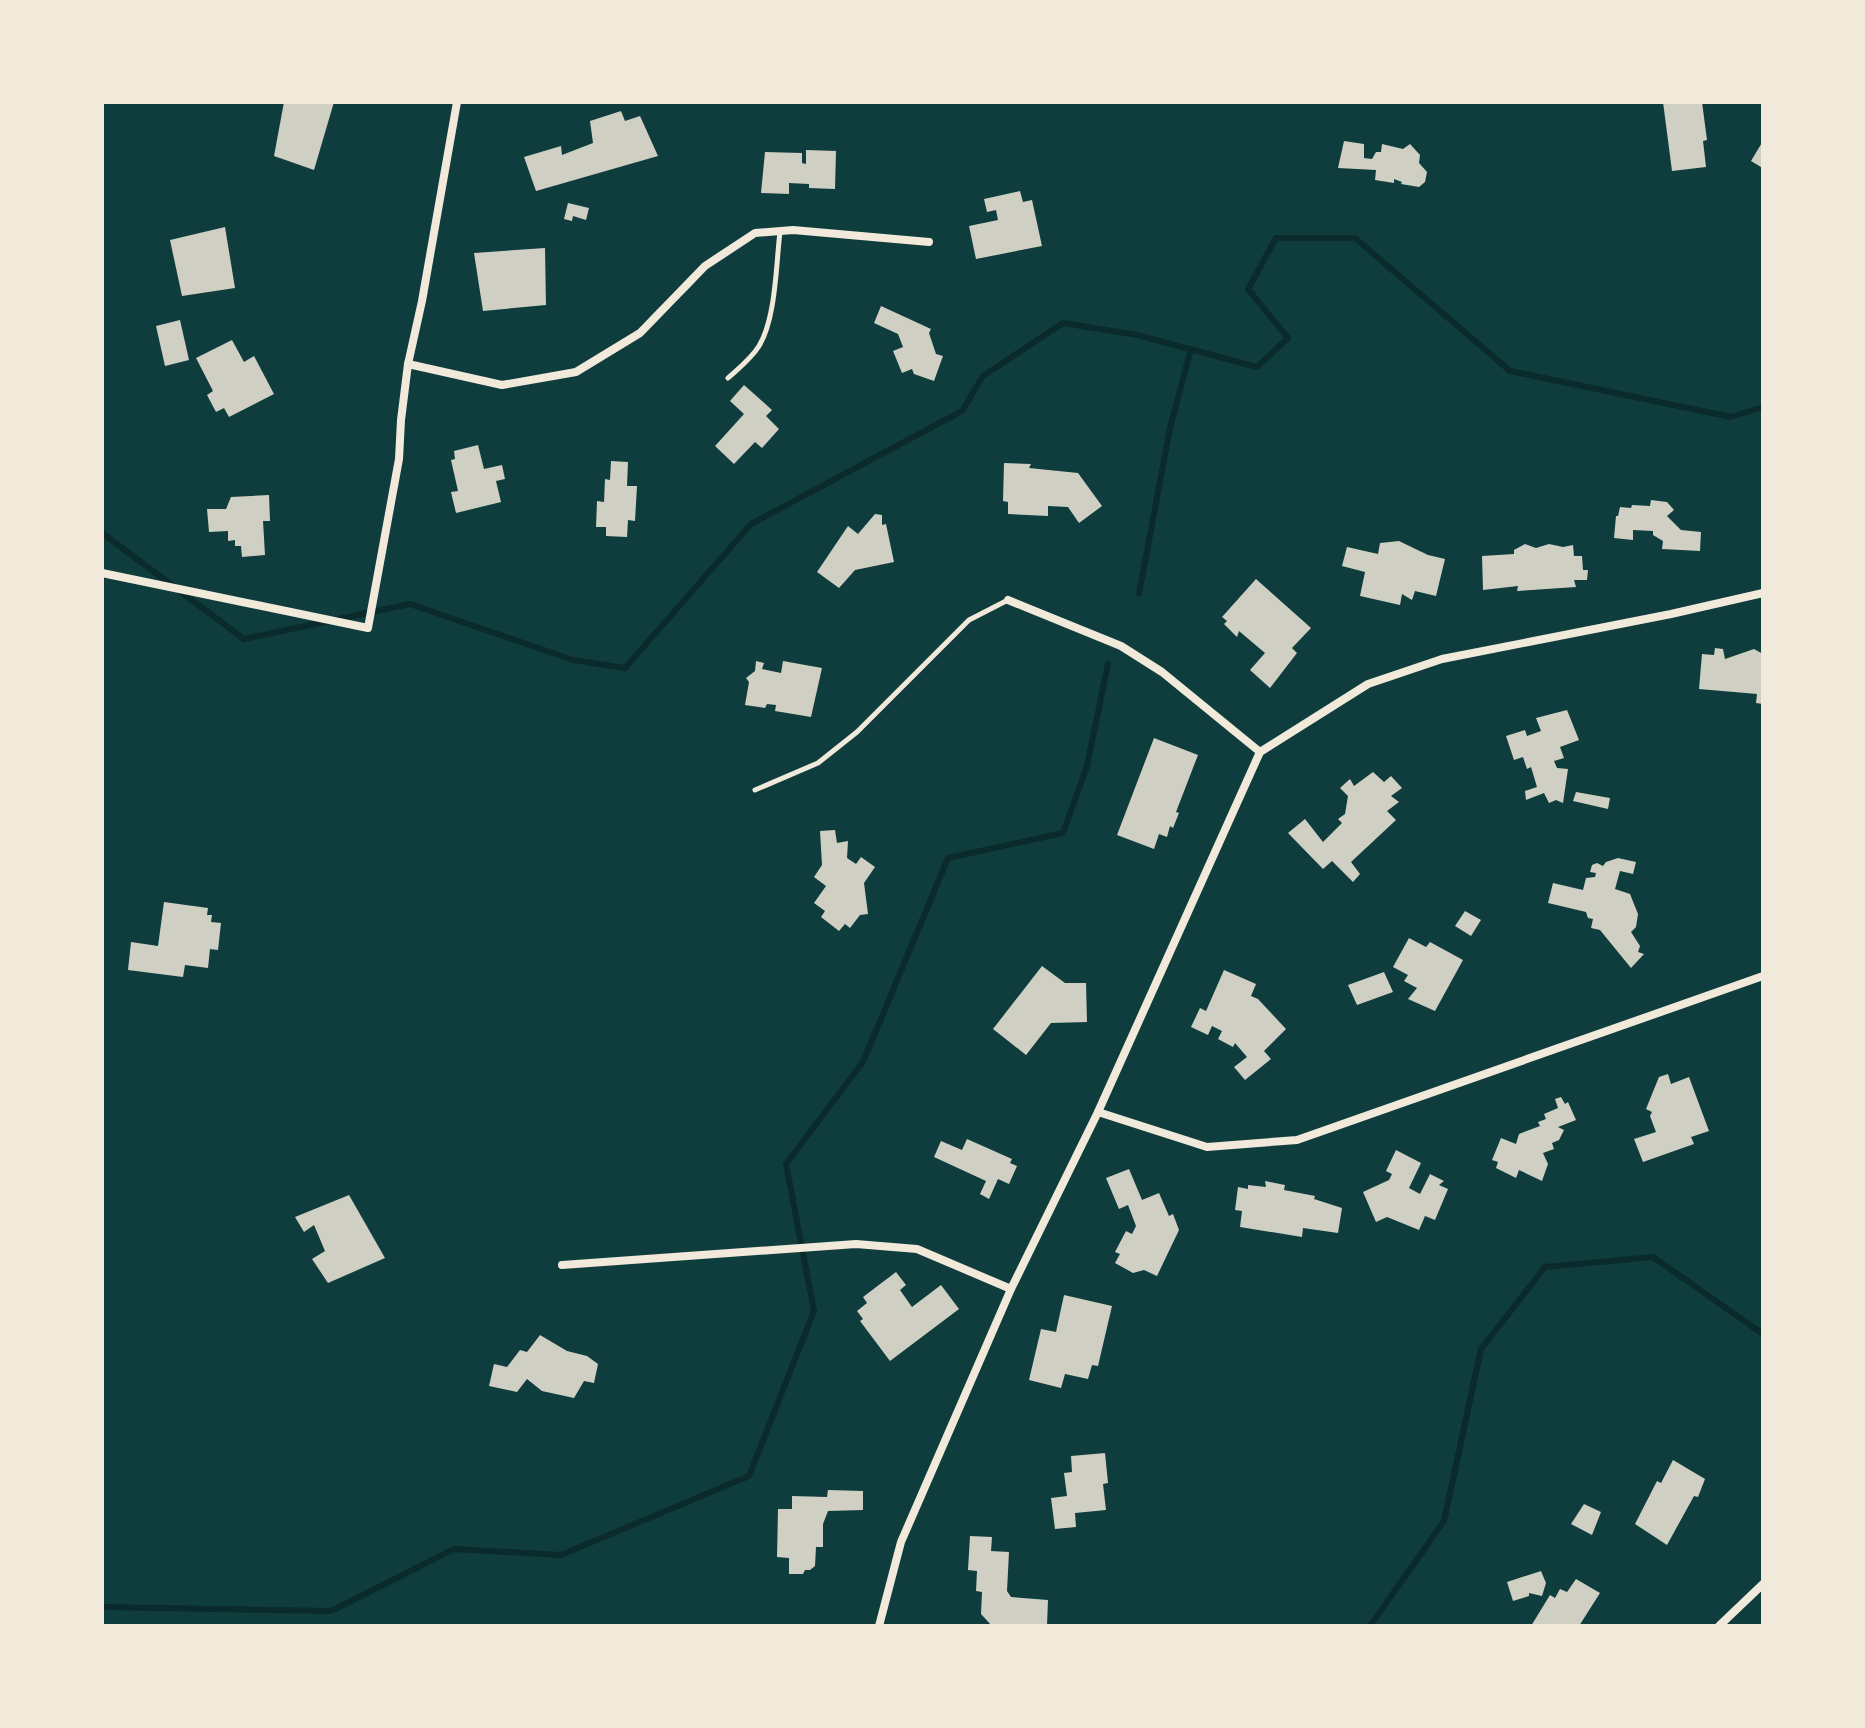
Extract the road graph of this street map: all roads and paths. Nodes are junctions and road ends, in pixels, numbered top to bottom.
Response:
1 (457, 102) edge
2 (780, 231) junction
3 (929, 242) dead end
4 (408, 364) junction
5 (728, 378) dead end
6 (102, 573) edge
7 (1763, 593) edge
8 (1008, 600) joint
9 (1260, 752) junction
10 (755, 790) dead end
11 (1763, 976) edge
12 (1098, 1112) junction
13 (562, 1265) dead end
14 (1011, 1289) junction
15 (1763, 1584) edge
16 (879, 1626) edge
17 (1719, 1626) edge

1 - 4 street
2 - 3 street
2 - 4 street
2 - 5 lane
4 - 6 street
7 - 9 street
8 - 9 street
8 - 10 lane
9 - 12 street
11 - 12 street
12 - 14 street
13 - 14 street
14 - 16 street
15 - 17 street

